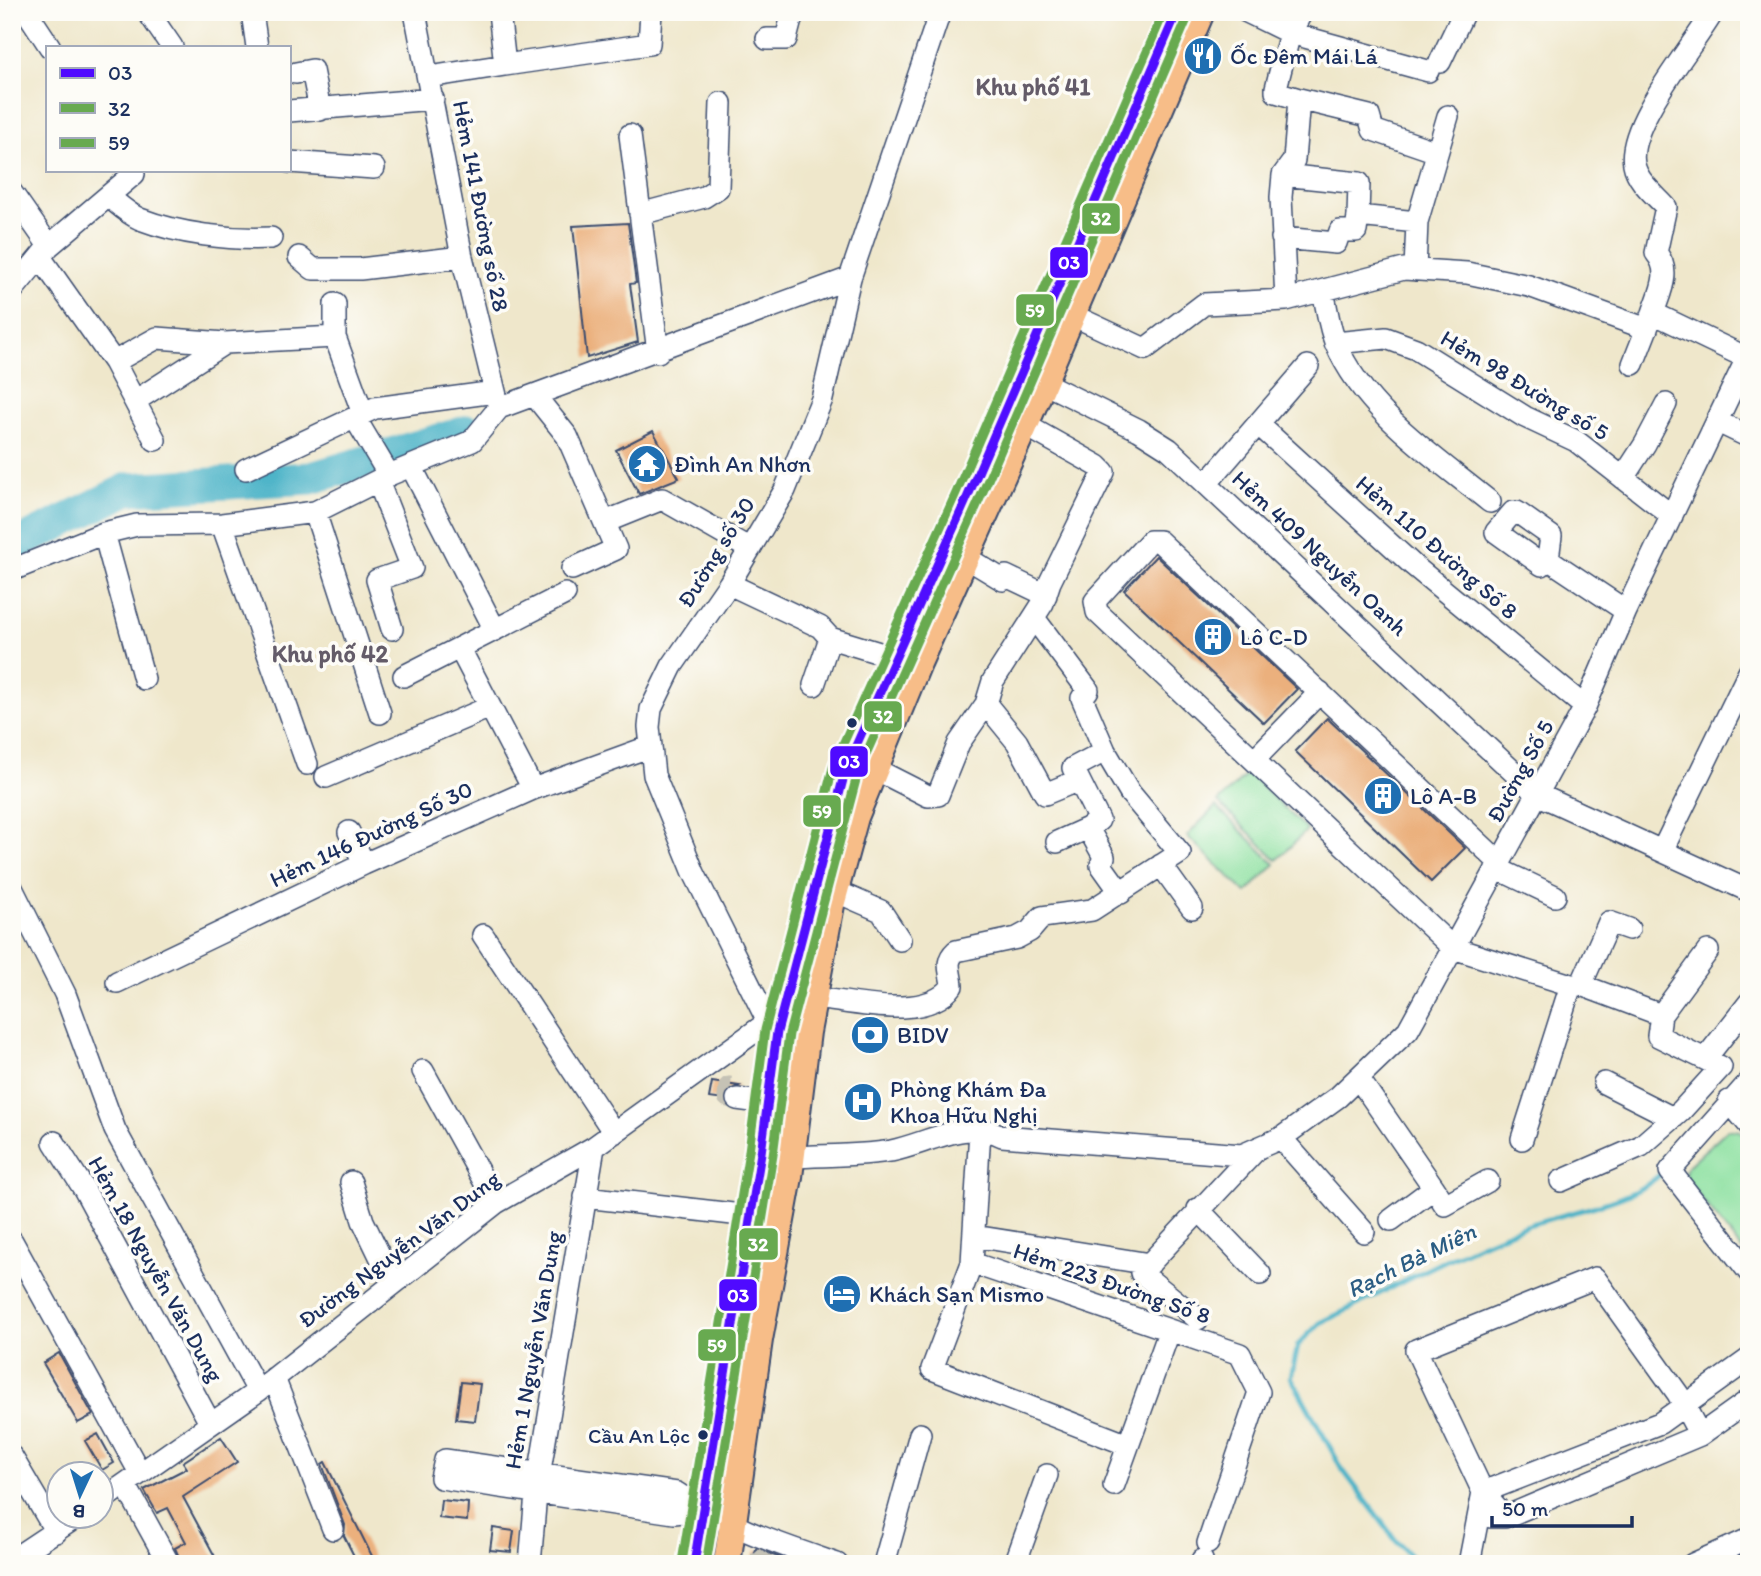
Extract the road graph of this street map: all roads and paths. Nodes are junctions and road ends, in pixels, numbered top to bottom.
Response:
1 (27, 12) edge
2 (148, 12) edge
3 (252, 12) edge
4 (415, 12) edge
5 (499, 12) edge
6 (651, 12) edge
7 (793, 12) edge
8 (940, 12) edge
9 (1177, 12) edge
10 (1201, 12) edge
11 (1247, 12) edge
12 (1302, 12) edge
13 (1464, 12) edge
14 (1713, 12) edge
15 (1290, 33) junction
16 (767, 39) dead end
17 (49, 46) edge
18 (171, 46) edge
19 (257, 46) edge
20 (505, 65) junction
21 (296, 73) dead end
22 (429, 77) junction
23 (433, 99) junction
24 (1299, 99) junction
25 (721, 103) dead end
26 (320, 110) junction
27 (290, 111) edge
28 (1448, 116) dead end
29 (630, 135) dead end
30 (1437, 152) junction
31 (290, 162) edge
32 (374, 168) dead end
33 (134, 172) edge
34 (1283, 175) junction
35 (12, 193) edge
36 (108, 196) junction
37 (640, 214) junction
38 (1358, 216) junction
39 (1417, 222) junction
40 (271, 238) dead end
41 (1282, 238) junction
42 (45, 252) junction
43 (299, 257) dead end
44 (462, 257) junction
45 (1410, 269) junction
46 (850, 278) junction
47 (12, 291) edge
48 (1323, 291) junction
49 (1286, 300) junction
50 (335, 303) dead end
51 (1070, 314) junction
52 (1650, 321) junction
53 (335, 337) junction
54 (1335, 342) junction
55 (225, 343) junction
56 (658, 352) junction
57 (1748, 356) edge
58 (114, 362) junction
59 (1633, 364) dead end
60 (1308, 366) dead end
61 (1044, 383) junction
62 (535, 396) junction
63 (497, 400) junction
64 (135, 401) junction
65 (1666, 404) dead end
66 (359, 416) junction
67 (1718, 422) junction
68 (1258, 424) junction
69 (1026, 425) junction
70 (1749, 437) edge
71 (155, 440) dead end
72 (411, 466) junction
73 (246, 470) dead end
74 (384, 474) junction
75 (1623, 478) junction
76 (1207, 483) junction
77 (1490, 502) dead end
78 (315, 512) junction
79 (1672, 516) junction
80 (605, 522) junction
81 (222, 524) junction
82 (104, 533) junction
83 (750, 549) junction
84 (965, 557) junction
85 (1548, 559) dead end
86 (572, 569) dead end
87 (12, 570) edge
88 (729, 584) junction
89 (1048, 588) junction
90 (565, 594) dead end
91 (1626, 611) junction
92 (1034, 618) junction
93 (392, 629) dead end
94 (495, 630) junction
95 (830, 638) junction
96 (460, 649) junction
97 (896, 658) junction
98 (1749, 672) edge
99 (404, 676) dead end
100 (144, 679) dead end
101 (814, 685) dead end
102 (1320, 692) junction
103 (986, 704) junction
104 (490, 707) junction
105 (1585, 707) junction
106 (380, 713) dead end
107 (651, 746) junction
108 (1105, 751) junction
109 (1254, 760) junction
110 (307, 764) dead end
111 (873, 768) junction
112 (326, 777) dead end
113 (1079, 780) junction
114 (533, 789) junction
115 (1537, 794) junction
116 (1088, 828) junction
117 (349, 832) dead end
118 (1057, 842) dead end
119 (1662, 851) junction
120 (364, 864) junction
121 (1161, 865) junction
122 (1498, 866) junction
123 (12, 888) edge
124 (835, 891) junction
125 (1749, 891) edge
126 (1121, 893) junction
127 (1555, 896) dead end
128 (1192, 908) dead end
129 (1629, 929) dead end
130 (483, 935) dead end
131 (900, 940) dead end
132 (1453, 948) junction
133 (1708, 951) dead end
134 (117, 982) dead end
135 (1576, 985) junction
136 (815, 998) junction
137 (1749, 1003) edge
138 (1661, 1014) junction
139 (772, 1027) junction
140 (807, 1037) junction
141 (1704, 1059) junction
142 (423, 1070) dead end
143 (1359, 1079) junction
144 (1749, 1082) edge
145 (1604, 1083) dead end
146 (738, 1093) dead end
147 (768, 1098) junction
148 (1729, 1101) junction
149 (1673, 1118) junction
150 (1749, 1125) edge
151 (986, 1130) junction
152 (614, 1133) junction
153 (1281, 1138) junction
154 (1522, 1139) dead end
155 (54, 1142) dead end
156 (594, 1147) junction
157 (1256, 1150) junction
158 (761, 1153) junction
159 (792, 1157) junction
160 (1488, 1181) dead end
161 (1561, 1181) dead end
162 (351, 1182) dead end
163 (1434, 1188) junction
164 (585, 1197) junction
165 (496, 1203) junction
166 (1198, 1209) junction
167 (750, 1216) junction
168 (1391, 1220) dead end
169 (1364, 1232) dead end
170 (974, 1236) junction
171 (12, 1241) edge
172 (972, 1263) junction
173 (1150, 1264) junction
174 (1749, 1272) edge
175 (1260, 1274) dead end
176 (393, 1283) junction
177 (1198, 1319) dead end
178 (1169, 1332) junction
179 (1749, 1359) edge
180 (266, 1385) junction
181 (1749, 1400) edge
182 (1684, 1406) junction
183 (210, 1423) junction
184 (920, 1434) dead end
185 (1700, 1435) junction
186 (1128, 1445) junction
187 (12, 1457) edge
188 (1047, 1475) dead end
189 (133, 1478) junction
190 (537, 1484) junction
191 (1114, 1485) dead end
192 (116, 1490) edge
193 (1483, 1492) junction
194 (701, 1510) junction
195 (1479, 1517) junction
196 (1505, 1517) junction
197 (732, 1524) junction
198 (59, 1530) edge
199 (333, 1530) dead end
200 (56, 1532) junction
201 (1749, 1539) edge
202 (1203, 1556) edge
203 (13, 1561) edge
204 (169, 1564) edge
205 (530, 1564) edge
206 (694, 1564) edge
207 (727, 1564) edge
208 (837, 1564) edge
209 (884, 1564) edge
210 (1015, 1564) edge
211 (1469, 1564) edge
212 (1693, 1564) edge

1 - 17 street
2 - 18 street
3 - 19 street
4 - 22 street, Hẻm 141 Đường số 28
5 - 20 street
6 - 20 street
7 - 16 street
8 - 46 street, Đường số 30
9 - 97 main road
10 - 51 main road
11 - 15 street
12 - 15 street
13 - 15 street
14 - 52 street
15 - 24 street
20 - 22 street
21 - 26 street
22 - 23 street, Hẻm 141 Đường số 28
23 - 26 street
23 - 44 street, Hẻm 141 Đường số 28
24 - 30 street
24 - 34 street
25 - 37 street
26 - 27 street
28 - 30 street
29 - 37 street
30 - 39 street
31 - 32 street
33 - 36 street
34 - 38 street
34 - 41 street
35 - 42 street
36 - 40 street
36 - 42 street
37 - 56 street
38 - 39 street
38 - 41 street
39 - 45 street
41 - 49 street
42 - 47 street
42 - 58 street
43 - 44 street
44 - 63 street, Hẻm 141 Đường số 28
45 - 48 street
45 - 52 street
46 - 56 street
46 - 83 street, Đường số 30
48 - 49 street
48 - 54 street
49 - 51 street
50 - 53 street
51 - 61 main road
52 - 57 street
52 - 59 street
53 - 55 street
53 - 66 street
54 - 75 street, Hẻm 98 Đường số 5
54 - 77 street
55 - 58 street
55 - 64 street
56 - 62 street
57 - 67 street, Đường Số 5
58 - 64 street
60 - 68 street
61 - 69 main road
61 - 76 street, Hẻm 409 Nguyễn Oanh
62 - 63 street
62 - 80 street
63 - 66 street
63 - 72 street
64 - 71 street
65 - 75 street
66 - 73 street
66 - 74 street
67 - 70 street
67 - 79 street, Đường Số 5
68 - 76 street
68 - 105 street, Hẻm 110 Đường Số 8
69 - 84 main road
69 - 89 street
72 - 74 street
72 - 94 street
74 - 78 street
74 - 93 street
75 - 79 street, Hẻm 98 Đường số 5
76 - 115 street, Hẻm 409 Nguyễn Oanh
78 - 81 street
78 - 106 street
79 - 91 street, Đường Số 5
80 - 83 street
80 - 86 street
81 - 82 street
81 - 110 street
82 - 87 street
82 - 100 street
83 - 88 street, Đường số 30
84 - 89 street
84 - 111 main road
85 - 91 street
88 - 95 street
88 - 107 street, Đường số 30
89 - 92 street
90 - 94 street
91 - 105 street, Đường Số 5
92 - 103 street
92 - 108 street
94 - 96 street
95 - 97 street
95 - 101 street
96 - 99 street
96 - 104 street
97 - 139 main road
98 - 119 street
102 - 109 street
102 - 109 street
102 - 122 street
103 - 111 street
103 - 113 street
104 - 112 street
104 - 114 street
105 - 115 street, Đường Số 5
107 - 114 street, Hẻm 146 Đường Số 30
107 - 139 street, Đường số 30
108 - 113 street
108 - 121 street
109 - 132 street
111 - 124 main road
113 - 116 street
114 - 120 street, Hẻm 146 Đường Số 30
115 - 119 street, Hẻm 409 Nguyễn Oanh
115 - 122 street, Đường Số 5
116 - 118 street
116 - 126 street
117 - 120 street
119 - 125 street, Hẻm 409 Nguyễn Oanh
120 - 134 street, Hẻm 146 Đường Số 30
121 - 126 street
121 - 128 street
122 - 127 street
122 - 132 street, Đường Số 5
123 - 180 street
124 - 131 street
124 - 136 main road
126 - 136 street
129 - 135 street
130 - 152 street
132 - 135 street
132 - 143 street, Đường Số 5
133 - 138 street
135 - 138 street
135 - 154 street
136 - 140 main road
137 - 141 street
138 - 141 street
139 - 140 street
139 - 147 main road
139 - 152 street, Đường Nguyễn Văn Dung
140 - 159 main road
141 - 149 street
142 - 165 street
143 - 153 street, Đường Số 5
143 - 163 street
144 - 148 street
145 - 149 street
146 - 147 street
147 - 158 main road
148 - 150 street
148 - 174 street
149 - 161 street
151 - 157 street
151 - 159 street
151 - 170 street
152 - 156 street, Đường Nguyễn Văn Dung
153 - 157 street, Đường Số 5
153 - 169 street
155 - 183 street, Hẻm 18 Nguyễn Văn Dung
156 - 164 street, Hẻm 1 Nguyễn Văn Dung
156 - 165 street, Đường Nguyễn Văn Dung
157 - 166 street, Đường Số 5
158 - 159 main road
158 - 167 main road
159 - 197 main road
160 - 163 street
162 - 176 street
163 - 168 street
164 - 167 street
164 - 190 street, Hẻm 1 Nguyễn Văn Dung
165 - 176 street, Đường Nguyễn Văn Dung
166 - 173 street, Đường Số 5
166 - 175 street
167 - 194 main road
170 - 172 street
170 - 173 street, Hẻm 223 Đường Số 8
171 - 189 street
172 - 178 street, Hẻm 223 Đường Số 8
172 - 186 street
173 - 177 street
176 - 180 street, Đường Nguyễn Văn Dung
178 - 186 street
178 - 202 street, Hẻm 223 Đường Số 8
179 - 182 street
180 - 183 street, Đường Nguyễn Văn Dung
180 - 199 street
181 - 185 street
182 - 185 street
182 - 193 street
182 - 193 street
183 - 189 street, Đường Nguyễn Văn Dung
184 - 209 street
185 - 196 street
186 - 191 street
187 - 200 street
188 - 210 street
189 - 192 street, Đường Nguyễn Văn Dung
189 - 204 street
190 - 194 street
190 - 205 street, Hẻm 1 Nguyễn Văn Dung
193 - 195 street
193 - 196 street
194 - 197 street
194 - 206 main road
195 - 196 street
195 - 211 street
197 - 207 main road
197 - 208 street
198 - 200 street
200 - 203 street
201 - 212 street

